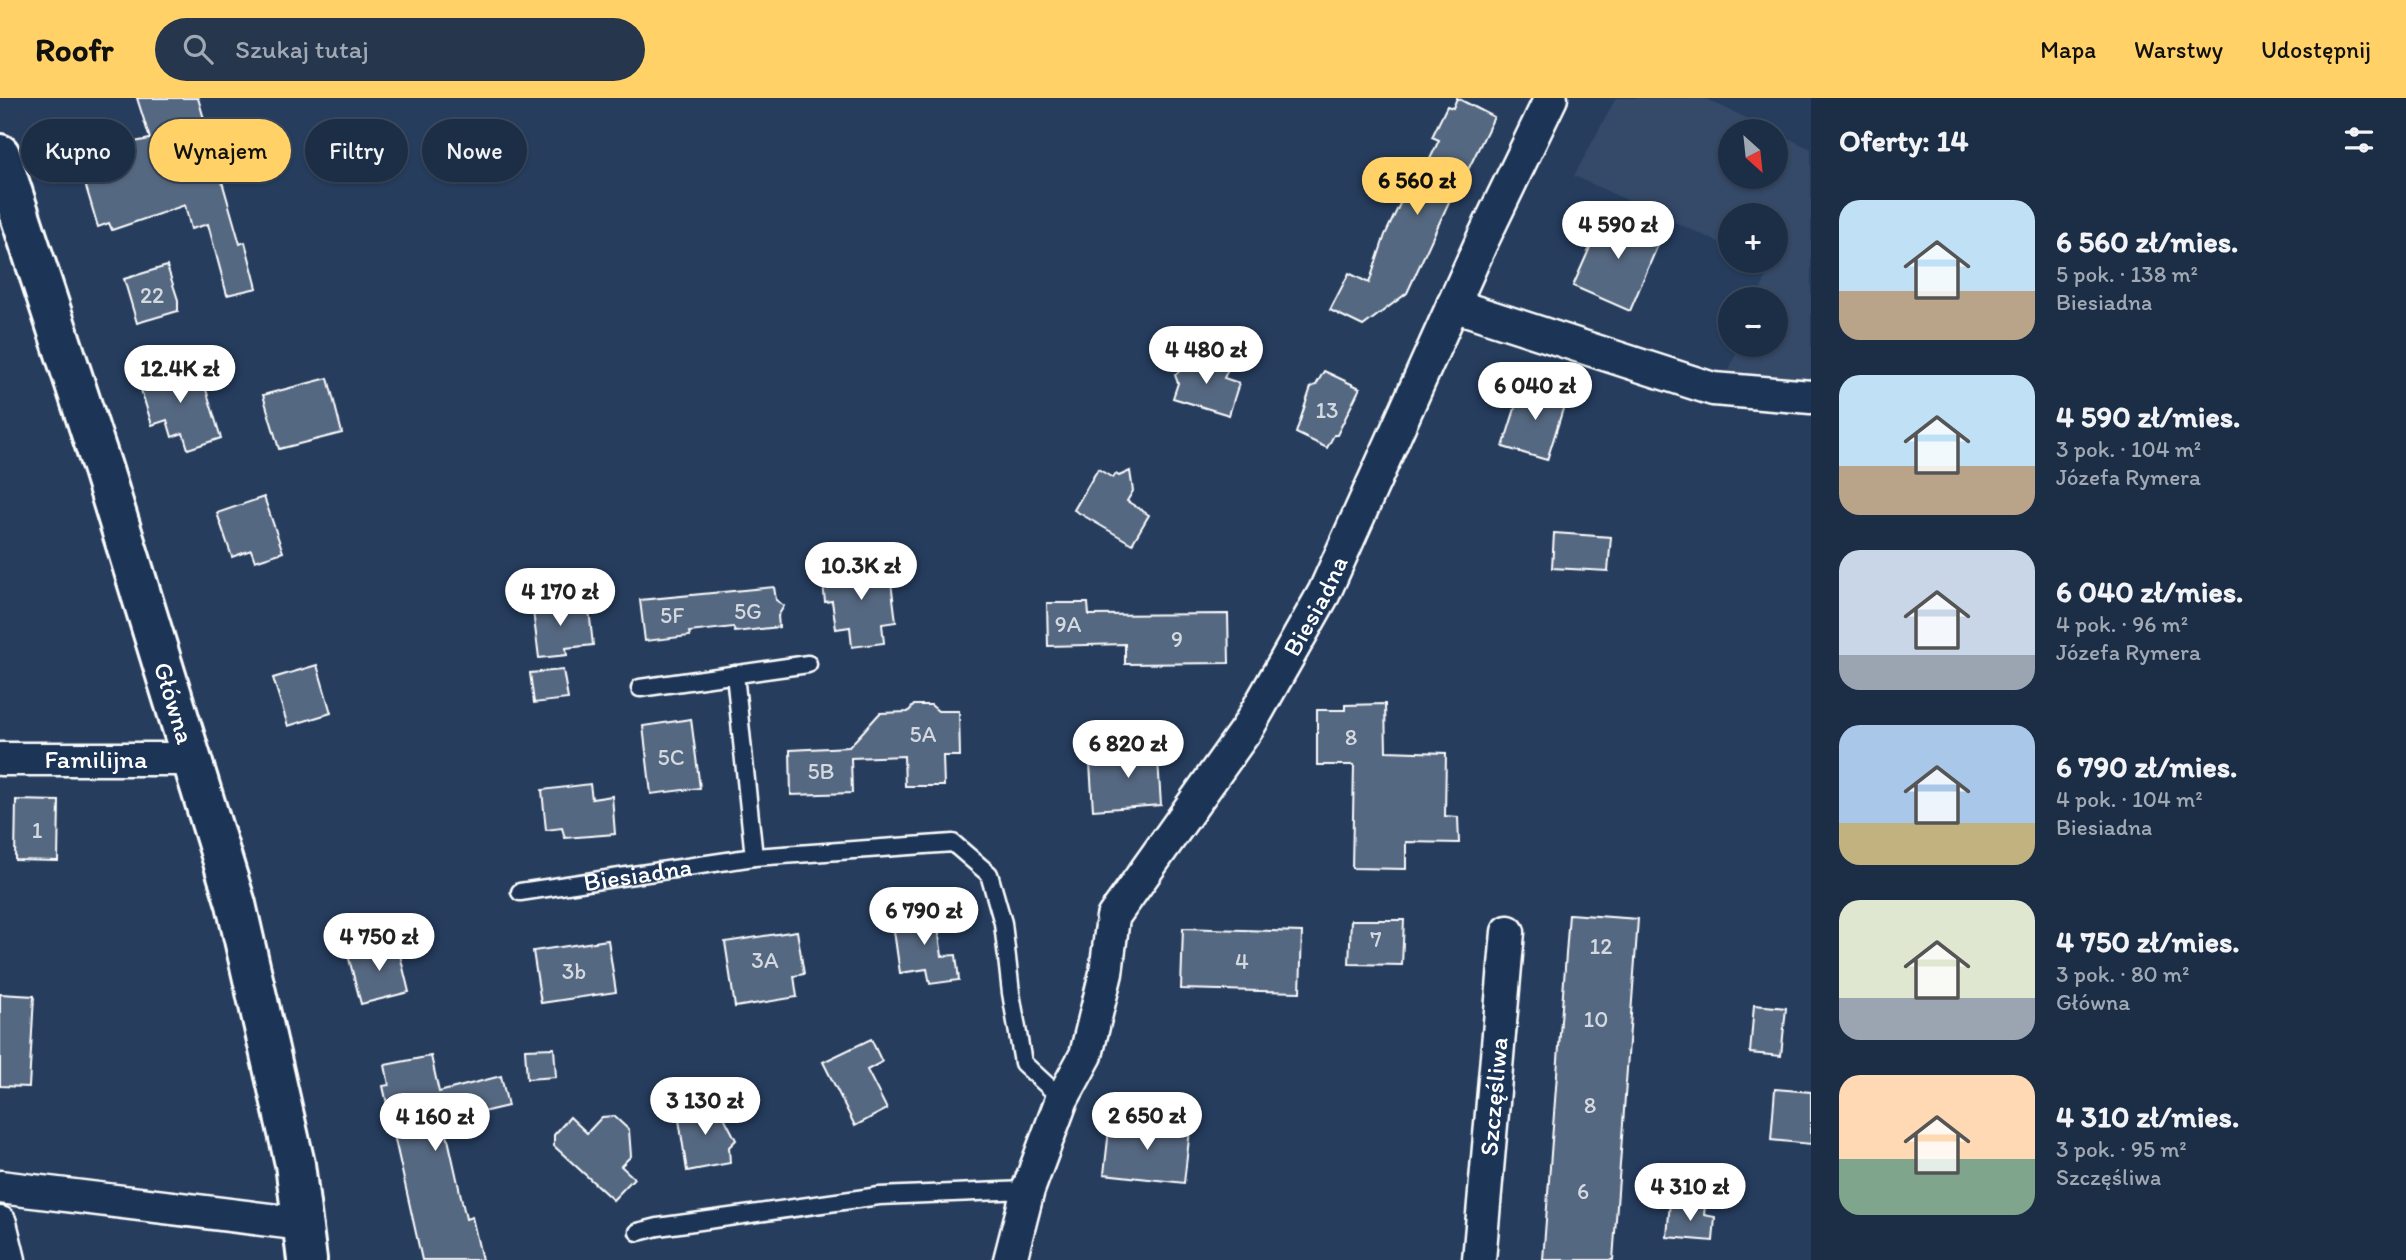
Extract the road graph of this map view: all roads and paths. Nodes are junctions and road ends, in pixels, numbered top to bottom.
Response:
1 (1551, 98) edge
2 (0, 154) edge
3 (1453, 305) junction
4 (1811, 397) edge
5 (808, 664) dead end
6 (736, 674) junction
7 (640, 688) dead end
8 (0, 759) edge
9 (192, 759) junction
10 (754, 857) junction
11 (520, 892) dead end
12 (1508, 932) dead end
13 (1062, 1098) junction
14 (0, 1187) edge
15 (1028, 1190) junction
16 (0, 1223) edge
17 (638, 1232) dead end
18 (305, 1242) edge
19 (9, 1260) edge
20 (1010, 1260) edge
21 (1479, 1260) edge

1 - 3 street, Biesiadna
2 - 9 street, Główna
3 - 4 street
3 - 13 street, Biesiadna
5 - 6 lane
6 - 7 lane
6 - 10 lane
8 - 9 street, Familijna
9 - 18 street, Główna
10 - 11 lane, Biesiadna
10 - 13 lane, Biesiadna
12 - 21 street, Szczęśliwa
13 - 15 street, Biesiadna
14 - 18 street
15 - 17 lane
15 - 20 street, Biesiadna
16 - 19 street

